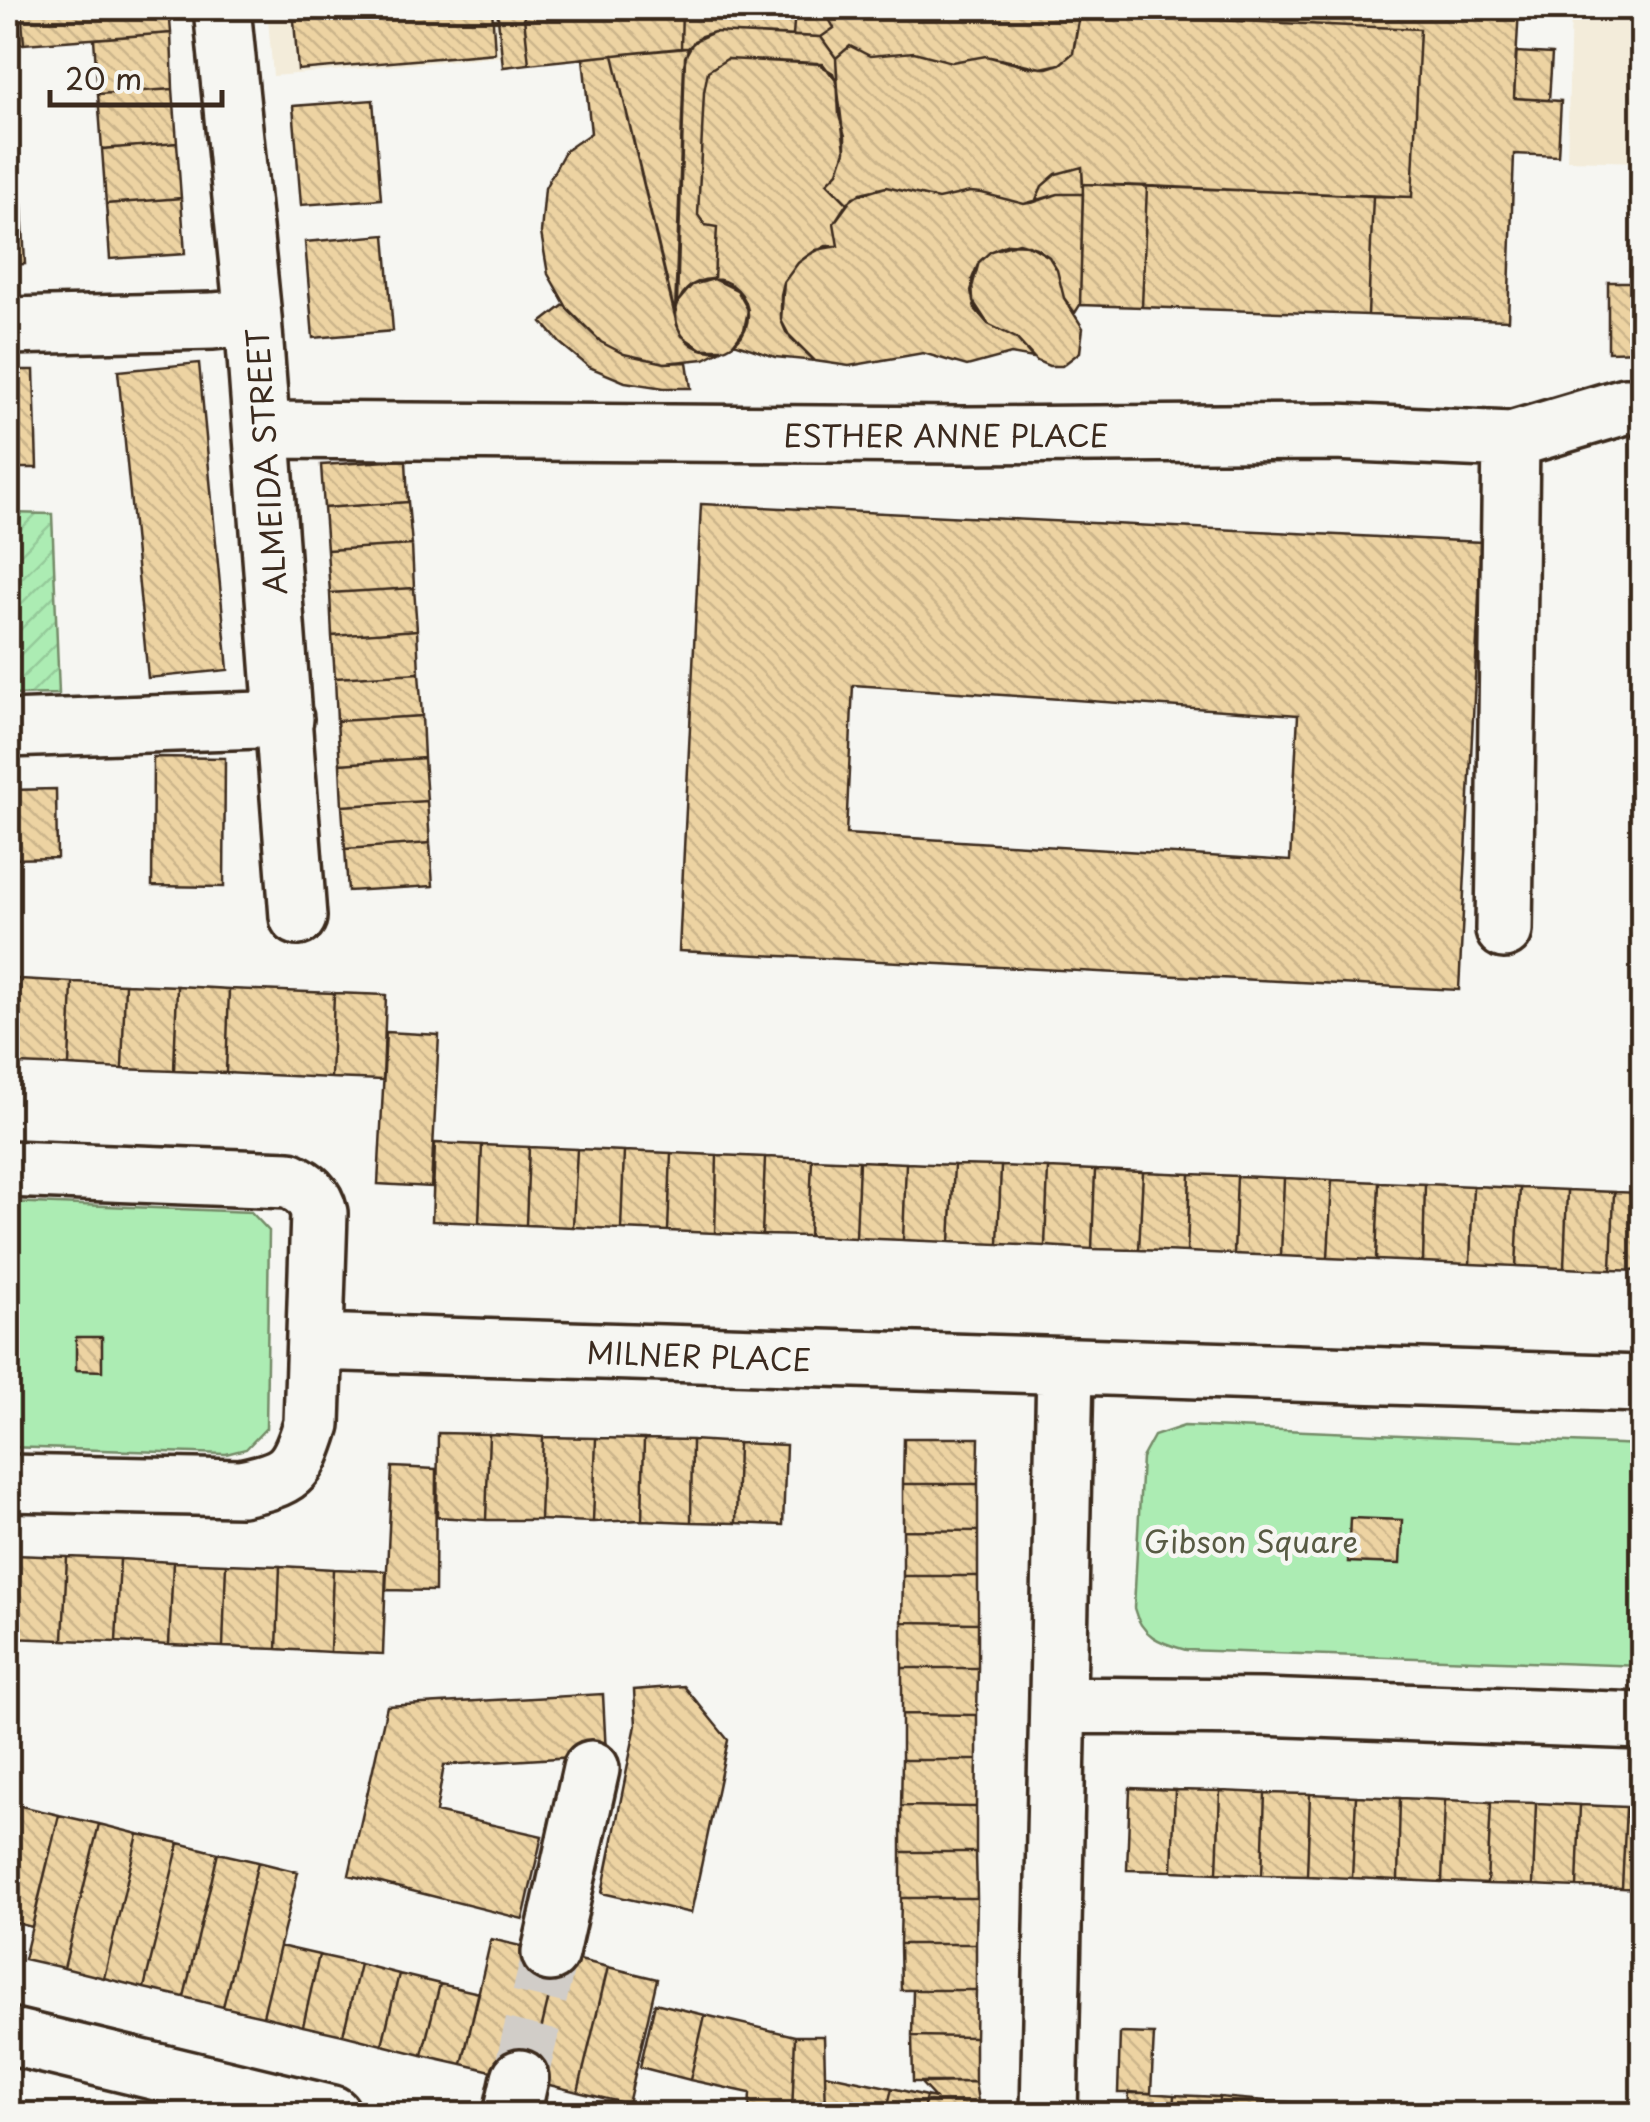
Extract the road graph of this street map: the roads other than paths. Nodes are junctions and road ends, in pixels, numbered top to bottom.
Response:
1 (222, 8) edge
2 (254, 317) junction
3 (8, 326) edge
4 (1634, 406) edge
5 (262, 430) junction
6 (1510, 440) junction
7 (285, 719) junction
8 (8, 729) edge
9 (298, 917) dead end
10 (1504, 930) dead end
11 (8, 1170) edge
12 (315, 1342) junction
13 (1065, 1368) junction
14 (1642, 1384) edge
15 (8, 1483) edge
16 (1058, 1705) junction
17 (1642, 1720) edge
18 (591, 1769) dead end
19 (550, 1953) tunnel mouth
20 (8, 2036) edge
21 (332, 2114) edge
22 (1050, 2114) edge

1 - 2 street, ALMEIDA STREET
2 - 3 street
2 - 5 street, ALMEIDA STREET
4 - 6 street, ESTHER ANNE PLACE
5 - 6 street, ESTHER ANNE PLACE
5 - 7 street, ALMEIDA STREET
6 - 10 street
7 - 8 street
7 - 9 street, ALMEIDA STREET
11 - 12 street
12 - 13 street, MILNER PLACE
12 - 15 street
13 - 14 street
13 - 16 street
16 - 17 street
16 - 22 street
18 - 19 street
20 - 21 street

